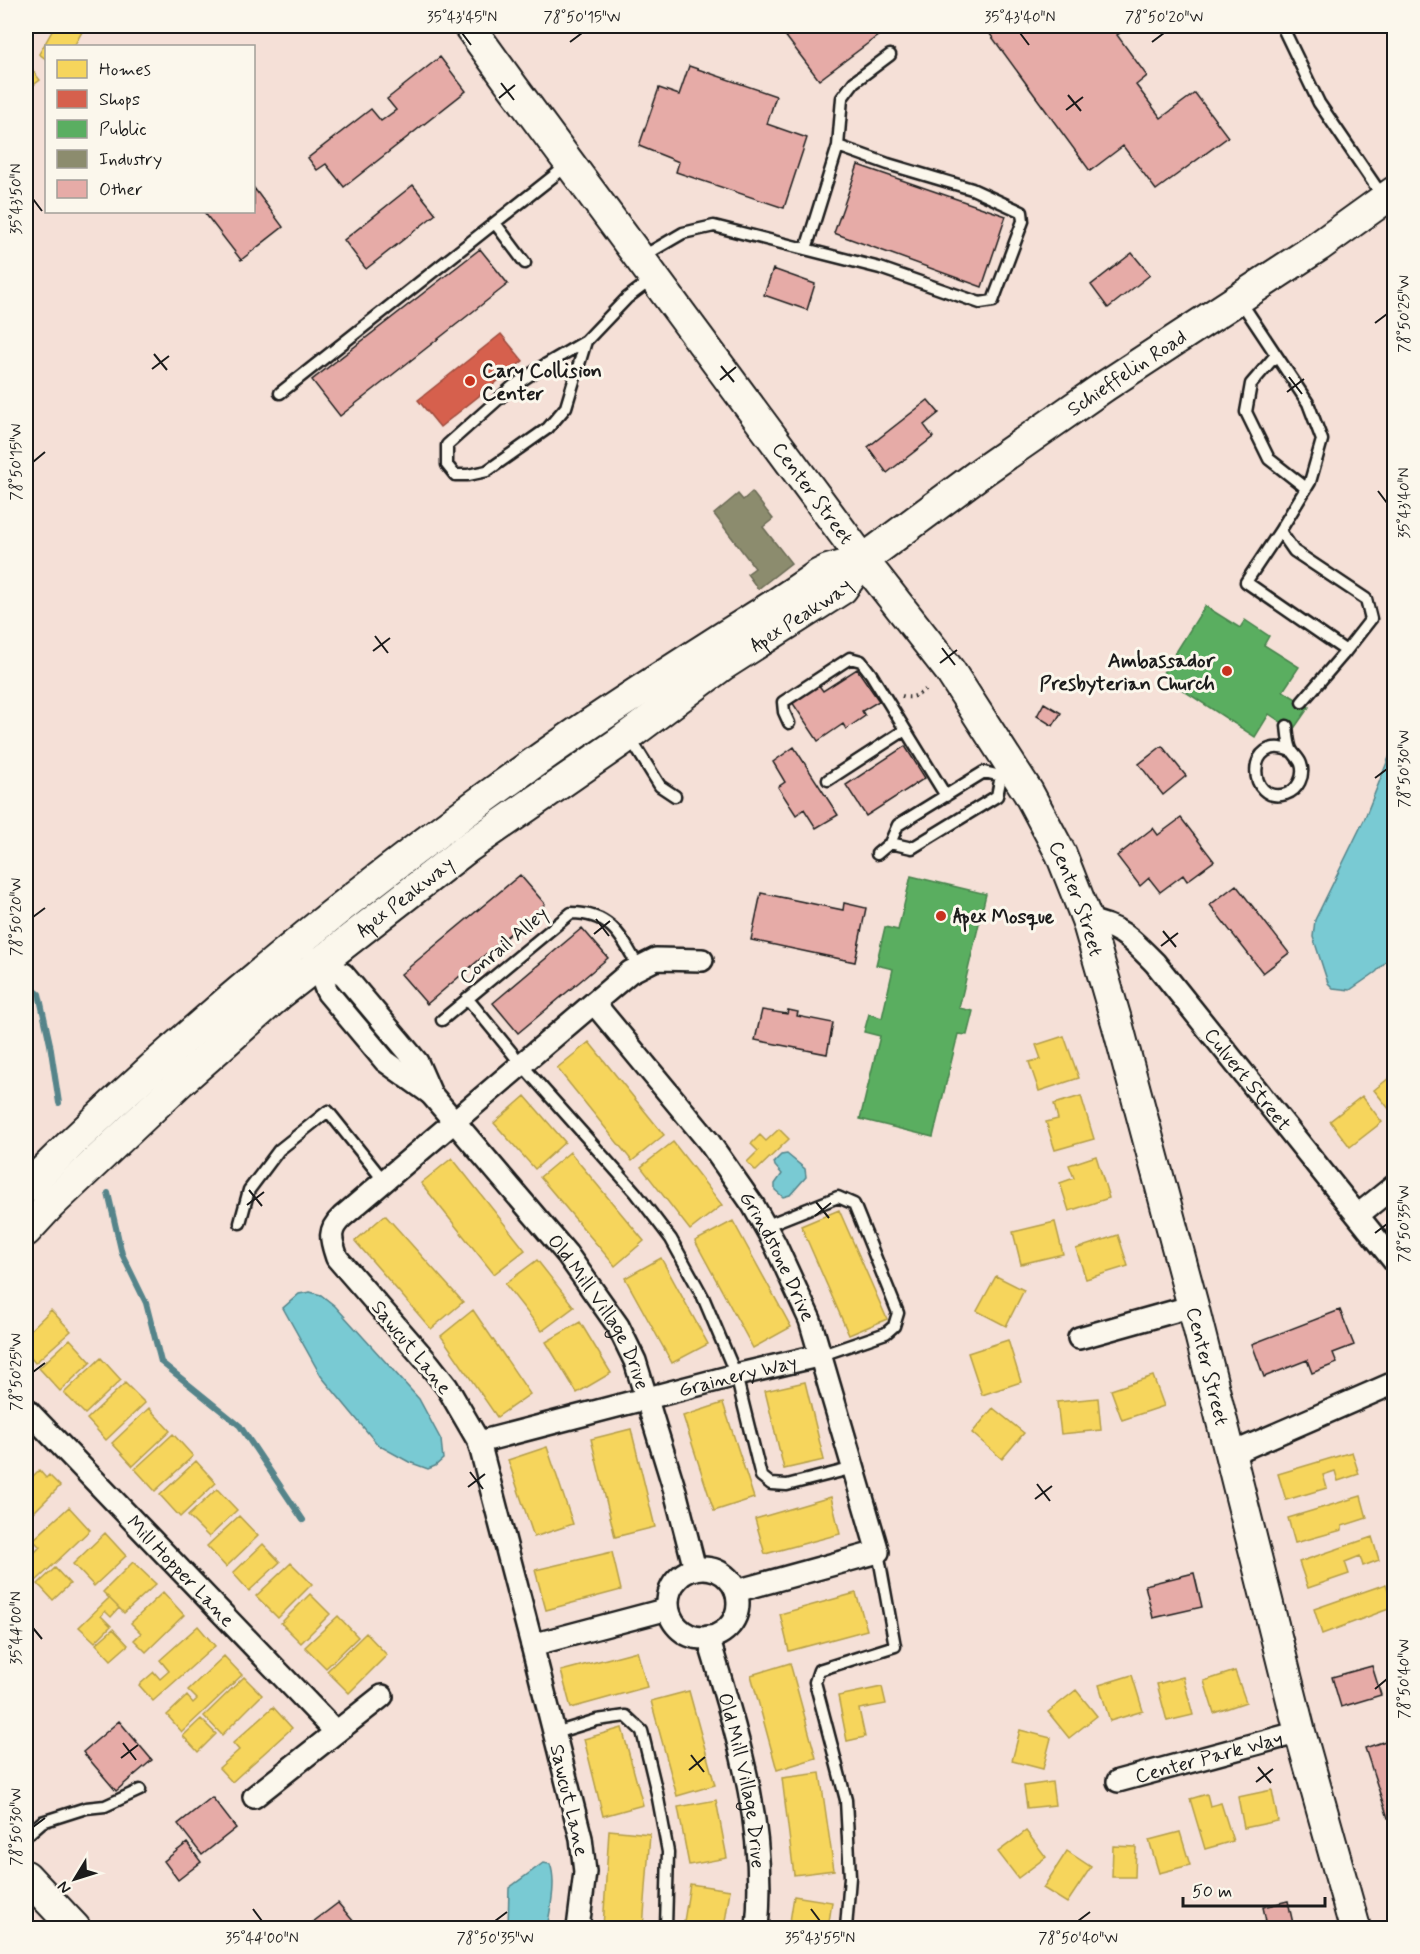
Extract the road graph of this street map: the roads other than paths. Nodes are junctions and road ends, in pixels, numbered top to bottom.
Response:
1 (470, 26) edge
2 (1282, 26) edge
3 (890, 54) dead end
4 (837, 146) junction
5 (570, 164) junction
6 (1390, 196) edge
7 (495, 223) junction
8 (806, 249) junction
9 (525, 264) dead end
10 (647, 268) junction
11 (1239, 299) junction
12 (586, 341) junction
13 (1276, 355) junction
14 (280, 393) dead end
15 (1306, 488) junction
16 (1280, 531) junction
17 (863, 560) junction
18 (1346, 651) junction
19 (1302, 702) dead end
20 (789, 723) dead end
21 (902, 725) junction
22 (1287, 726) dead end
23 (628, 736) junction
24 (1291, 751) junction
25 (1007, 773) junction
26 (828, 780) dead end
27 (675, 796) dead end
28 (946, 796) junction
29 (890, 843) junction
30 (877, 854) dead end
31 (1087, 920) junction
32 (301, 941) junction
33 (702, 960) dead end
34 (319, 965) junction
35 (639, 968) junction
36 (467, 998) junction
37 (594, 1003) junction
38 (442, 1020) dead end
39 (522, 1065) junction
40 (454, 1123) junction
41 (384, 1181) junction
42 (1395, 1186) edge
43 (26, 1188) edge
44 (1358, 1215) junction
45 (240, 1223) dead end
46 (765, 1226) junction
47 (26, 1230) edge
48 (1395, 1261) edge
49 (1193, 1306) junction
50 (1079, 1338) dead end
51 (822, 1355) junction
52 (736, 1375) junction
53 (1395, 1383) edge
54 (647, 1399) junction
55 (26, 1409) edge
56 (478, 1442) junction
57 (1231, 1454) junction
58 (854, 1468) junction
59 (878, 1552) junction
60 (695, 1569) junction
61 (736, 1591) junction
62 (668, 1609) junction
63 (708, 1637) junction
64 (532, 1645) junction
65 (382, 1696) dead end
66 (336, 1732) junction
67 (1300, 1732) junction
68 (555, 1734) junction
69 (1118, 1781) dead end
70 (140, 1790) dead end
71 (254, 1797) dead end
72 (26, 1836) edge
73 (26, 1876) edge
74 (72, 1928) edge
75 (578, 1929) edge
76 (666, 1929) edge
77 (757, 1929) edge
78 (846, 1929) edge
79 (1355, 1929) edge

1 - 5 main road, Center Street
2 - 6 lane
3 - 4 lane
4 - 8 lane
4 - 8 lane
5 - 7 lane
5 - 10 main road, Center Street
6 - 11 main road, Schieffelin Road
7 - 9 lane
7 - 14 lane
8 - 10 lane
10 - 12 lane
10 - 17 main road, Center Street
11 - 13 lane
11 - 17 main road, Schieffelin Road
12 - 12 lane
13 - 15 lane
13 - 15 lane
15 - 16 lane
16 - 18 lane
16 - 18 lane
17 - 23 main road, Apex Peakway
17 - 25 main road, Center Street
17 - 32 main road, Apex Peakway
18 - 19 lane
20 - 21 lane
21 - 26 lane
21 - 28 lane
22 - 24 lane
23 - 27 lane
23 - 34 main road, Apex Peakway
24 - 24 lane
25 - 28 lane
25 - 29 lane
25 - 31 main road, Center Street
28 - 29 lane
29 - 30 lane
31 - 44 street, Culvert Street
31 - 49 main road, Center Street
32 - 34 street, Old Mill Village Drive
32 - 43 main road, Apex Peakway
33 - 35 street, Sawcut Lane
34 - 40 street, Old Mill Village Drive
34 - 47 main road, Apex Peakway
35 - 36 lane, Conrail Alley
35 - 37 street, Sawcut Lane
36 - 38 lane, Conrail Alley
36 - 39 lane
37 - 39 street, Sawcut Lane
37 - 46 street, Grindstone Drive
39 - 40 street, Sawcut Lane
39 - 52 lane
40 - 41 street, Sawcut Lane
40 - 54 street, Old Mill Village Drive
41 - 45 lane
41 - 56 street, Sawcut Lane
42 - 44 street
44 - 48 street, Culvert Street
46 - 51 street, Grindstone Drive
46 - 51 lane
49 - 50 street
49 - 57 main road, Center Street
51 - 52 street, Grainery Way
51 - 58 street, Grindstone Drive
52 - 54 street, Grainery Way
52 - 58 lane
53 - 57 street
54 - 56 street, Grainery Way
54 - 60 street, Old Mill Village Drive
55 - 66 street, Mill Hopper Lane
56 - 64 street, Sawcut Lane
57 - 67 main road, Center Street
58 - 59 street, Grindstone Drive
59 - 61 street
59 - 78 lane
60 - 61 street
60 - 62 street
61 - 63 street
62 - 63 street
62 - 64 street
63 - 77 street, Old Mill Village Drive
64 - 68 street, Sawcut Lane
65 - 66 street
66 - 71 street
67 - 69 street, Center Park Way
67 - 79 main road, Center Street
68 - 75 street, Sawcut Lane
68 - 76 lane
70 - 72 lane
73 - 74 main road

